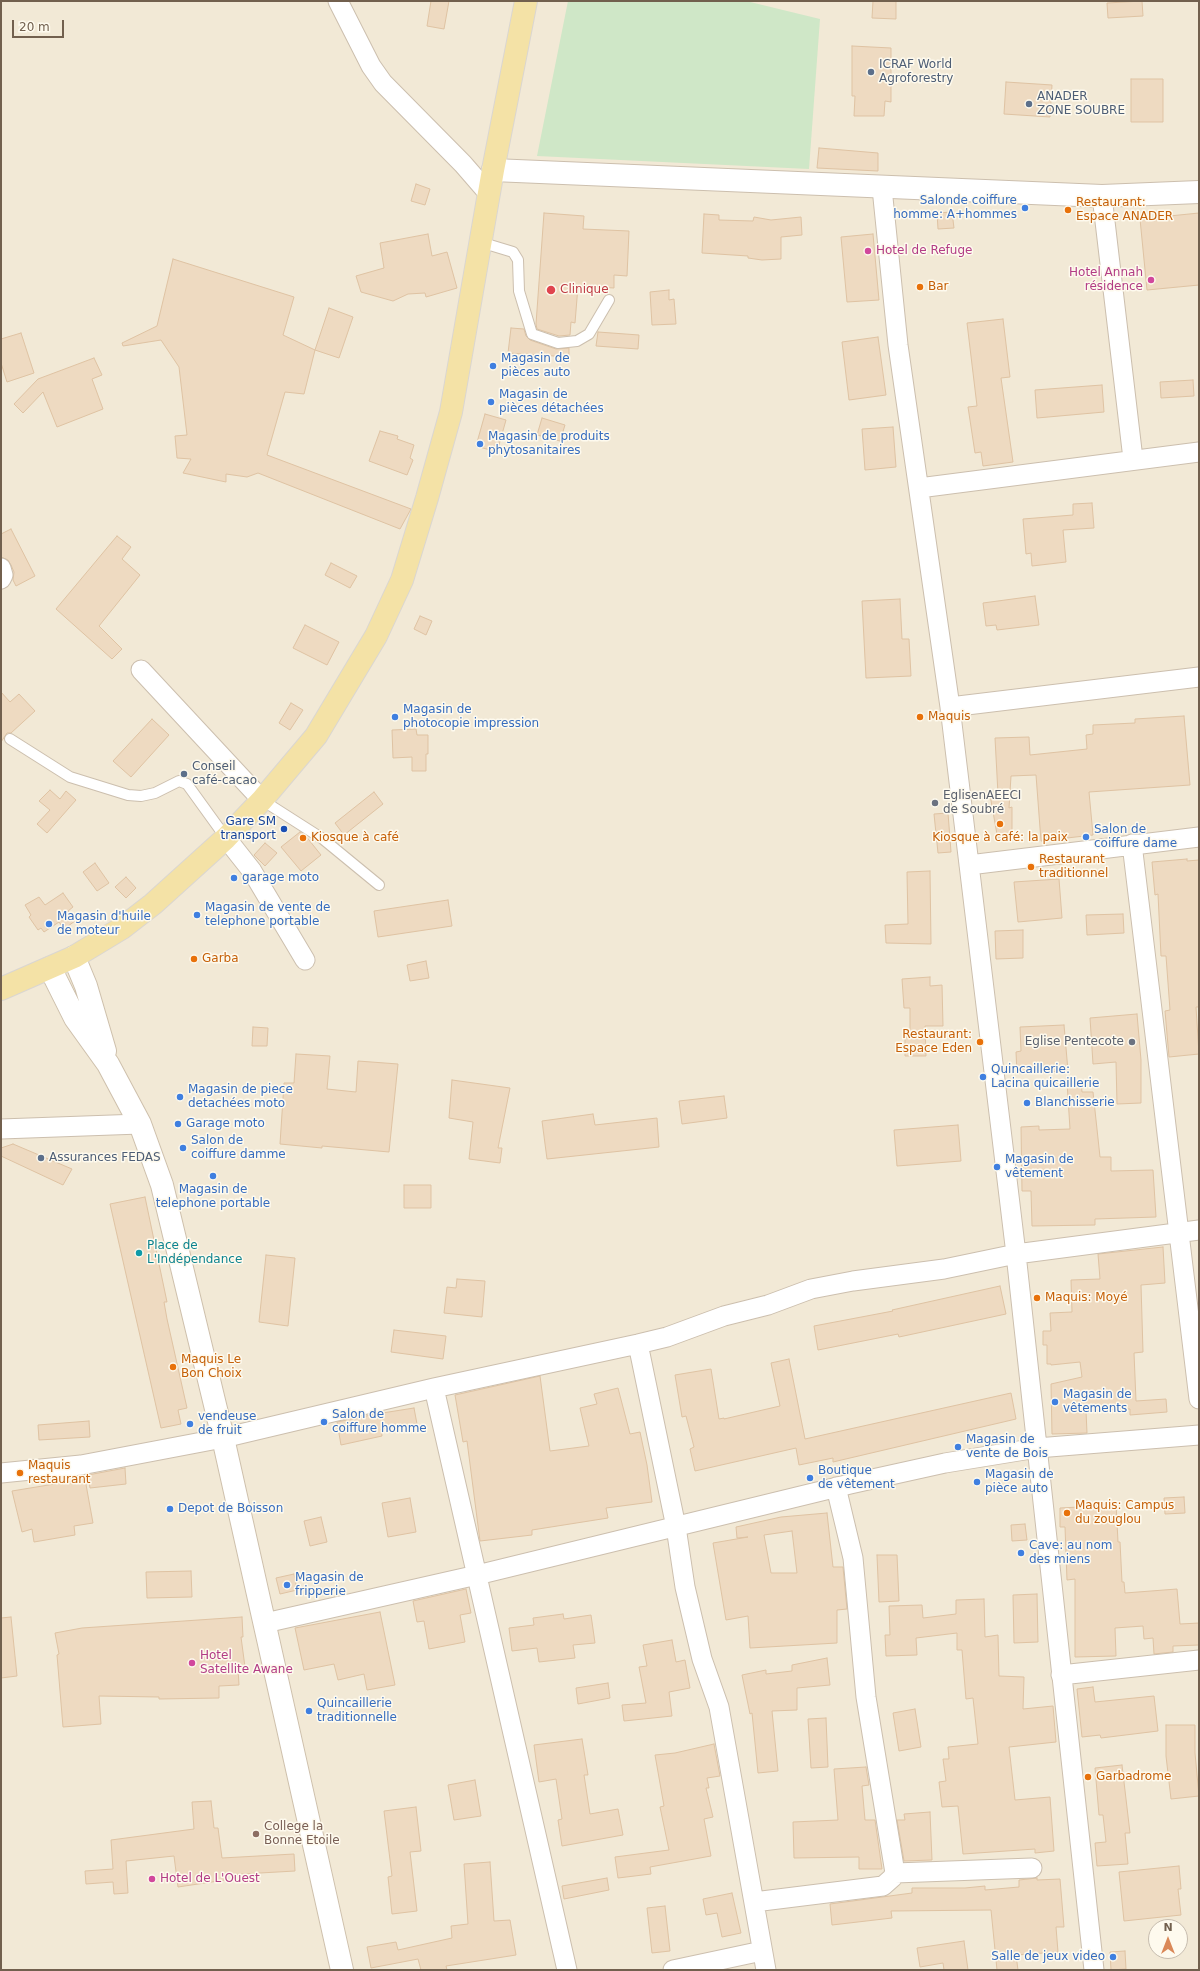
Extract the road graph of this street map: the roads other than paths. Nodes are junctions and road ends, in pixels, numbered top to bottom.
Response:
1 (338, 1) edge
2 (526, 1) edge
3 (493, 170) junction
4 (882, 188) junction
5 (1199, 192) edge
6 (489, 194) junction
7 (1102, 196) junction
8 (480, 242) junction
9 (609, 300) dead end
10 (1199, 452) edge
11 (1133, 459) junction
12 (919, 488) junction
13 (1, 568) edge
14 (1, 579) edge
15 (141, 670) dead end
16 (1199, 677) edge
17 (950, 707) junction
18 (10, 739) dead end
19 (262, 800) junction
20 (226, 838) junction
21 (1199, 838) edge
22 (1132, 844) junction
23 (969, 865) junction
24 (379, 884) dead end
25 (74, 957) junction
26 (305, 960) dead end
27 (50, 968) junction
28 (1, 989) edge
29 (108, 1064) junction
30 (140, 1124) junction
31 (1, 1129) edge
32 (1199, 1230) edge
33 (1179, 1232) junction
34 (1016, 1254) junction
35 (638, 1344) junction
36 (434, 1388) junction
37 (1199, 1399) edge
38 (1199, 1435) edge
39 (223, 1438) junction
40 (1037, 1448) junction
41 (1, 1473) edge
42 (836, 1487) junction
43 (676, 1527) junction
44 (477, 1575) junction
45 (265, 1623) junction
46 (1199, 1660) edge
47 (1061, 1675) junction
48 (1032, 1868) dead end
49 (894, 1873) junction
50 (754, 1902) junction
51 (762, 1952) junction
52 (342, 1970) edge
53 (567, 1970) edge
54 (673, 1970) edge
55 (766, 1970) edge
56 (1094, 1970) edge

1 - 6 street
2 - 3 main road
3 - 4 main road
3 - 6 main road
4 - 7 main road
4 - 12 street
5 - 7 main road
6 - 8 main road
7 - 11 street
8 - 9 lane
8 - 19 main road
10 - 11 street
11 - 12 street
12 - 17 street
13 - 14 street
15 - 19 street
16 - 17 street
17 - 23 street
18 - 20 lane
19 - 20 main road
19 - 24 lane
20 - 25 main road
20 - 26 street
21 - 22 street
22 - 23 street
22 - 33 street
23 - 34 street
25 - 27 main road
25 - 29 main road
27 - 28 main road
27 - 29 main road
29 - 30 main road
30 - 31 street
30 - 39 main road
32 - 33 street
33 - 34 street
33 - 37 street
34 - 35 street
34 - 40 street
35 - 36 street
35 - 43 street
36 - 39 street
36 - 44 street
38 - 40 street
39 - 41 street
39 - 45 main road
40 - 42 street
40 - 47 street
42 - 43 street
42 - 49 street
43 - 44 street
43 - 50 street
44 - 45 street
44 - 53 street
45 - 52 main road
46 - 47 street
47 - 56 street
48 - 49 street
49 - 50 street
50 - 51 street
51 - 54 street
51 - 55 street

